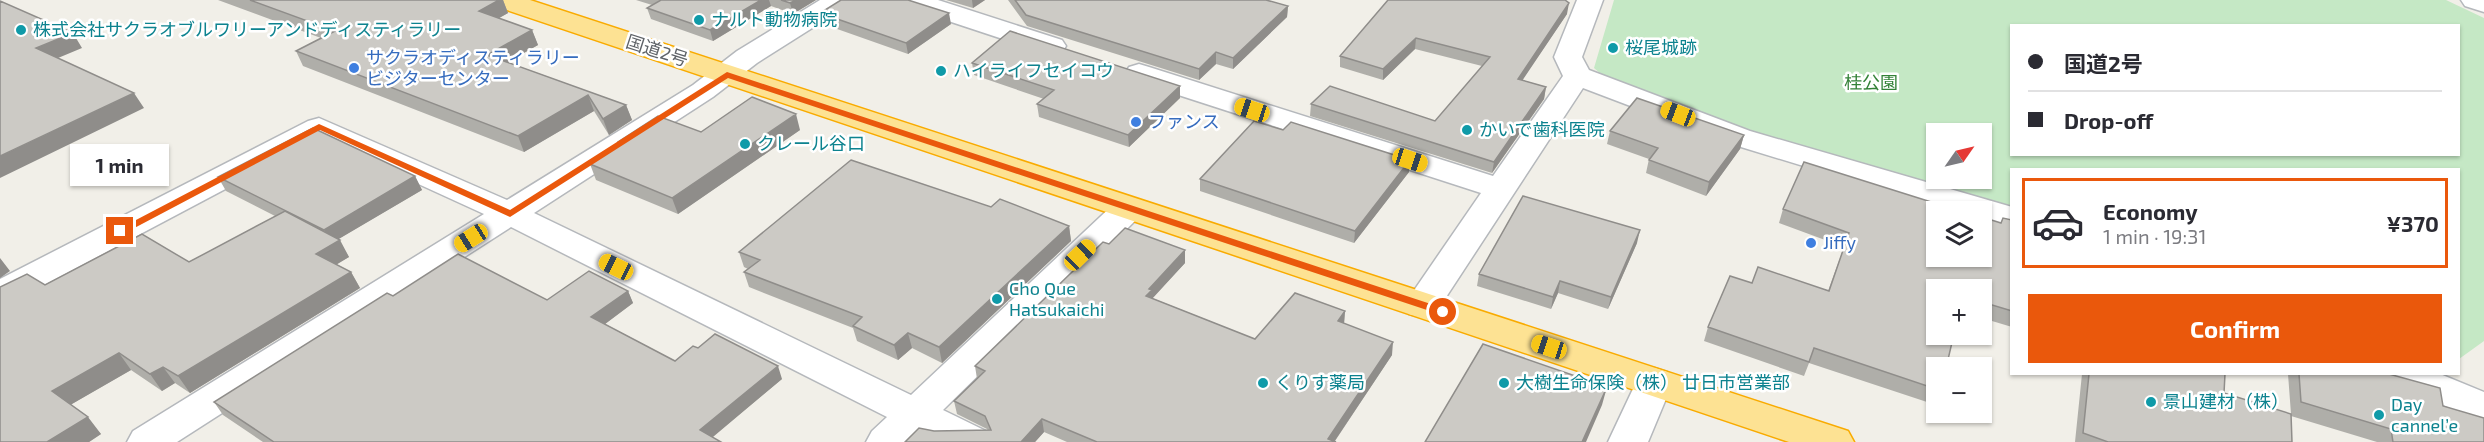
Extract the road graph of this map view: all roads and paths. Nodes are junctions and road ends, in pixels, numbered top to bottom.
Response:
1 (504, 0) edge
2 (838, 0) edge
3 (912, 0) edge
4 (1590, 0) edge
5 (2475, 0) edge
6 (2484, 4) edge
7 (1072, 52) edge
8 (1117, 66) edge
9 (727, 74) junction
10 (1577, 75) junction
11 (1500, 189) junction
12 (1129, 208) junction
13 (510, 214) junction
14 (2010, 217) edge
15 (0, 294) edge
16 (1422, 305) junction
17 (2407, 375) edge
18 (1654, 382) junction
19 (2484, 408) edge
20 (914, 414) junction
21 (160, 439) edge
22 (886, 442) edge
23 (972, 442) edge
24 (1628, 442) edge
25 (1834, 442) edge

1 - 9 highway, 国道2号
2 - 9 street
3 - 7 street
4 - 10 street
5 - 6 street
8 - 11 street
9 - 12 highway, 国道2号
9 - 13 street
10 - 11 street
10 - 14 street
11 - 16 street
12 - 16 highway, 国道2号
12 - 20 street
13 - 15 street
13 - 20 street
13 - 21 street
16 - 18 highway, 国道2号
17 - 19 street
18 - 24 street
18 - 25 highway, 国道2号
20 - 22 street
20 - 23 street

